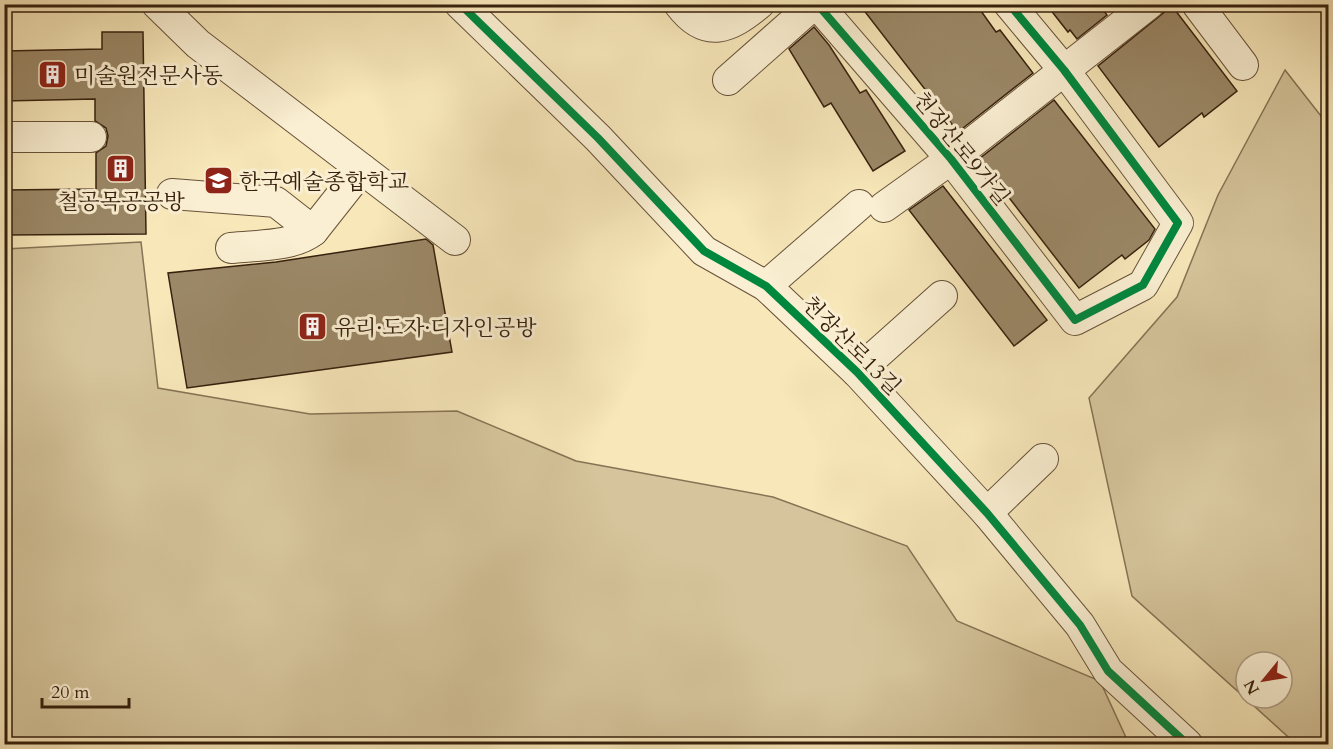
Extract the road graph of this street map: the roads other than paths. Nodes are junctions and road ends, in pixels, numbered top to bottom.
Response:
1 (157, 4) edge
2 (460, 4) edge
3 (679, 4) edge
4 (759, 4) edge
5 (815, 4) edge
6 (1009, 4) edge
7 (1149, 4) edge
8 (1197, 4) edge
9 (1243, 65) dead end
10 (1064, 70) junction
11 (728, 80) dead end
12 (4, 137) edge
13 (91, 138) dead end
14 (951, 159) junction
15 (362, 169) junction
16 (172, 194) dead end
17 (313, 231) junction
18 (455, 240) dead end
19 (231, 248) dead end
20 (766, 286) junction
21 (942, 297) dead end
22 (857, 372) junction
23 (1043, 459) dead end
24 (987, 513) junction
25 (1187, 744) edge

1 - 15 street
2 - 20 street, 천장산로13길
3 - 4 street
5 - 11 street
5 - 14 street, 천장산로9가길
6 - 10 street
7 - 10 street, 천장산로9가길
8 - 9 street
10 - 14 street, 천장산로9가길
10 - 14 street, 천장산로9가길
12 - 13 street
14 - 20 street, 천장산로9가길
15 - 17 street
15 - 18 street
16 - 17 street
17 - 19 street
20 - 22 street, 천장산로13길
21 - 22 street, 천장산로13길
22 - 24 street, 천장산로13길
23 - 24 street
24 - 25 street, 천장산로13길

